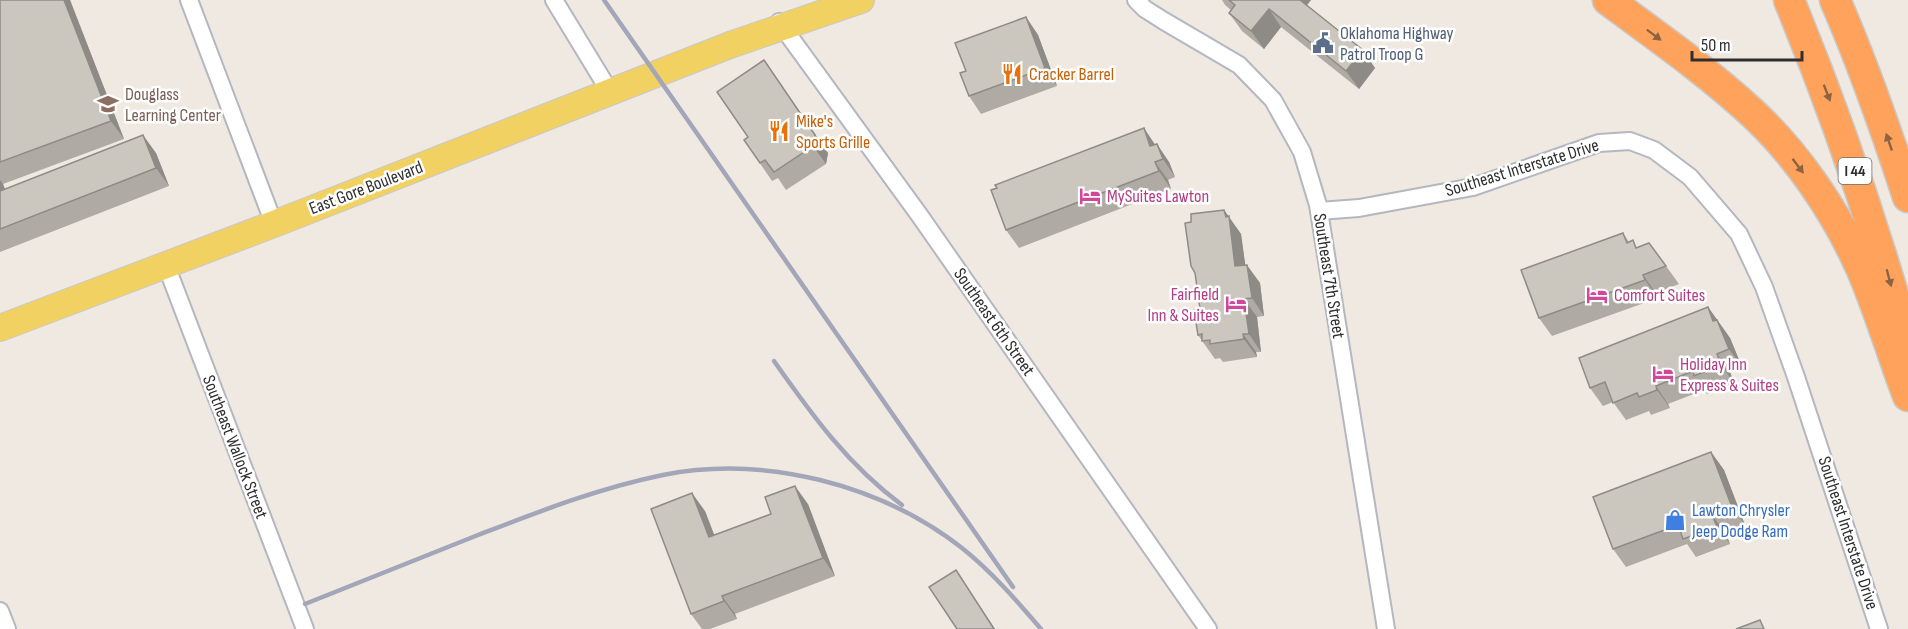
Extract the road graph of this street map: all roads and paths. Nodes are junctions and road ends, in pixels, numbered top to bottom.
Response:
1 (189, 0) edge
2 (555, 0) edge
3 (809, 0) edge
4 (861, 0) edge
5 (1136, 0) edge
6 (1608, 0) edge
7 (1789, 0) edge
8 (1834, 0) edge
9 (780, 23) junction
10 (610, 92) junction
11 (1908, 197) edge
12 (1319, 211) junction
13 (274, 224) junction
14 (166, 265) junction
15 (0, 328) edge
16 (1908, 346) edge
17 (1908, 396) edge
18 (0, 611) edge
19 (7, 629) edge
20 (305, 629) edge
21 (1208, 629) edge
22 (1386, 629) edge
23 (1879, 629) edge

1 - 13 street
2 - 10 street
3 - 9 main road, East Gore Boulevard
4 - 9 main road, East Gore Boulevard
5 - 12 street, Southeast 7th Street
6 -> 17 highway
7 -> 16 highway, I 44
11 -> 8 highway, I 44
9 - 10 main road, East Gore Boulevard
9 - 21 street, Southeast 6th Street
10 - 13 main road, East Gore Boulevard
12 - 22 street, Southeast 7th Street
12 - 23 street, Southeast Interstate Drive
13 - 14 main road, East Gore Boulevard
14 - 15 main road, East Gore Boulevard
14 - 20 street, Southeast Wallock Street
18 - 19 street

